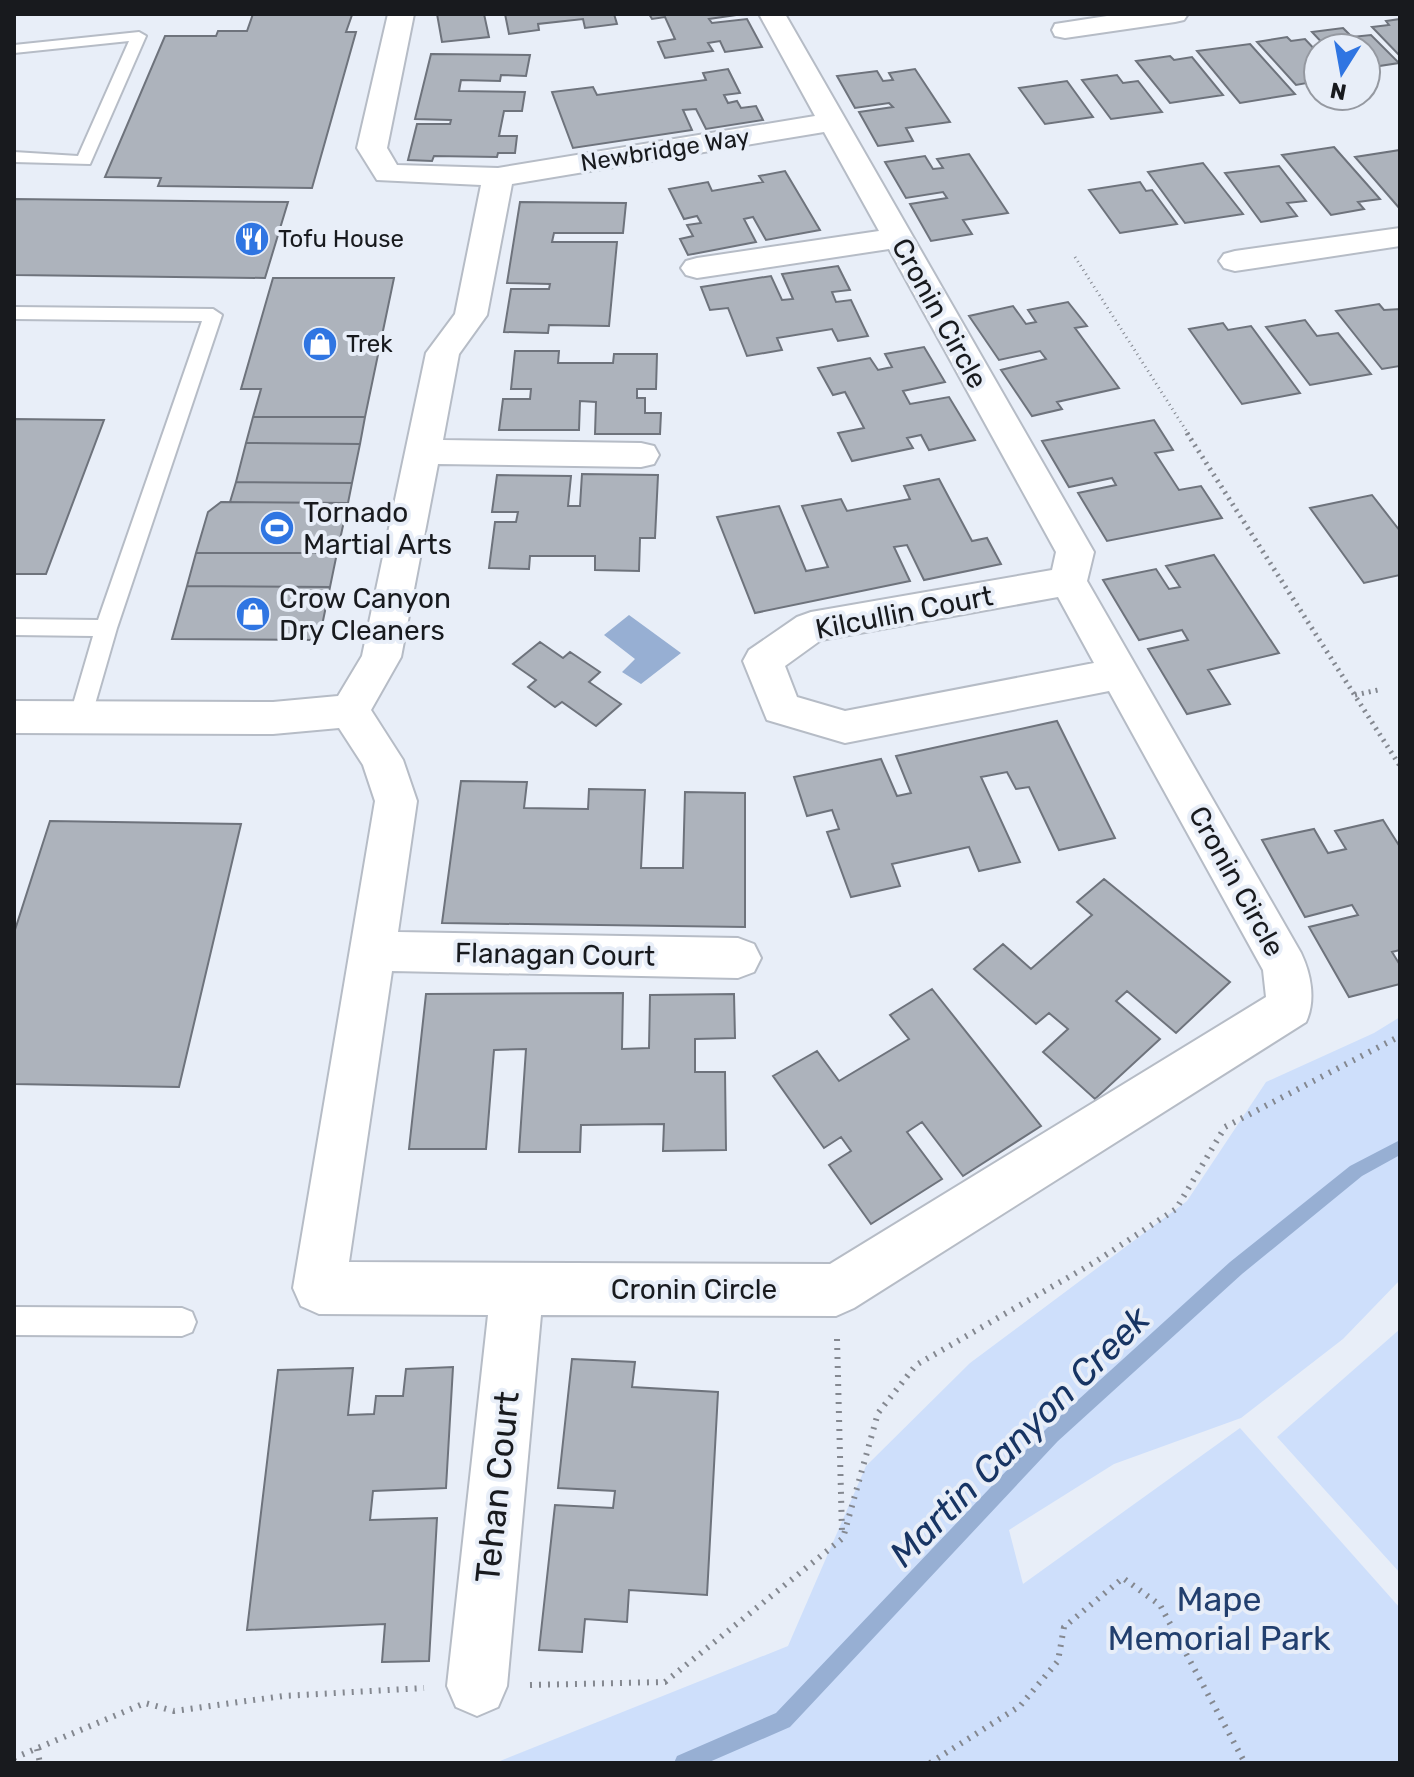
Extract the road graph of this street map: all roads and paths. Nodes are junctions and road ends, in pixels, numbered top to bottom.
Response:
1 (401, 14) edge
2 (772, 14) edge
3 (1175, 14) edge
4 (1065, 30) dead end
5 (14, 49) edge
6 (833, 122) junction
7 (14, 157) edge
8 (498, 177) junction
9 (1400, 237) edge
10 (898, 238) junction
11 (1075, 257) dead end
12 (1235, 261) dead end
13 (697, 268) dead end
14 (14, 313) edge
15 (423, 452) junction
16 (641, 455) dead end
17 (1068, 581) junction
18 (14, 627) edge
19 (106, 628) junction
20 (1120, 673) junction
21 (1378, 690) dead end
22 (1355, 695) junction
23 (350, 711) junction
24 (14, 717) edge
25 (80, 718) junction
26 (1400, 766) edge
27 (372, 951) junction
28 (738, 958) dead end
29 (1400, 1036) edge
30 (517, 1289) junction
31 (836, 1290) junction
32 (14, 1321) edge
33 (182, 1322) dead end
34 (843, 1538) junction
35 (477, 1686) junction
36 (37, 1749) junction
37 (14, 1758) edge
38 (40, 1763) edge
39 (930, 1763) edge
40 (1245, 1763) edge

1 - 8 street
2 - 6 street, Cronin Circle
3 - 4 street
5 - 7 lane
6 - 8 street, Newbridge Way
6 - 10 street, Cronin Circle
8 - 15 street
9 - 12 street
10 - 13 street
10 - 17 street, Cronin Circle
11 - 22 path
14 - 19 lane
15 - 16 street
15 - 23 street
17 - 20 street, Cronin Circle
17 - 20 street, Kilcullin Court
18 - 19 lane
19 - 25 lane
20 - 31 street, Cronin Circle
21 - 22 path
22 - 26 path
23 - 25 street
23 - 27 street, Cronin Circle
24 - 25 street
27 - 28 street, Flanagan Court
27 - 30 street, Cronin Circle
29 - 34 path
30 - 31 street, Cronin Circle
30 - 35 street, Tehan Court
31 - 34 path
32 - 33 lane
34 - 35 path
35 - 36 path
36 - 37 path
36 - 38 path
39 - 40 path

